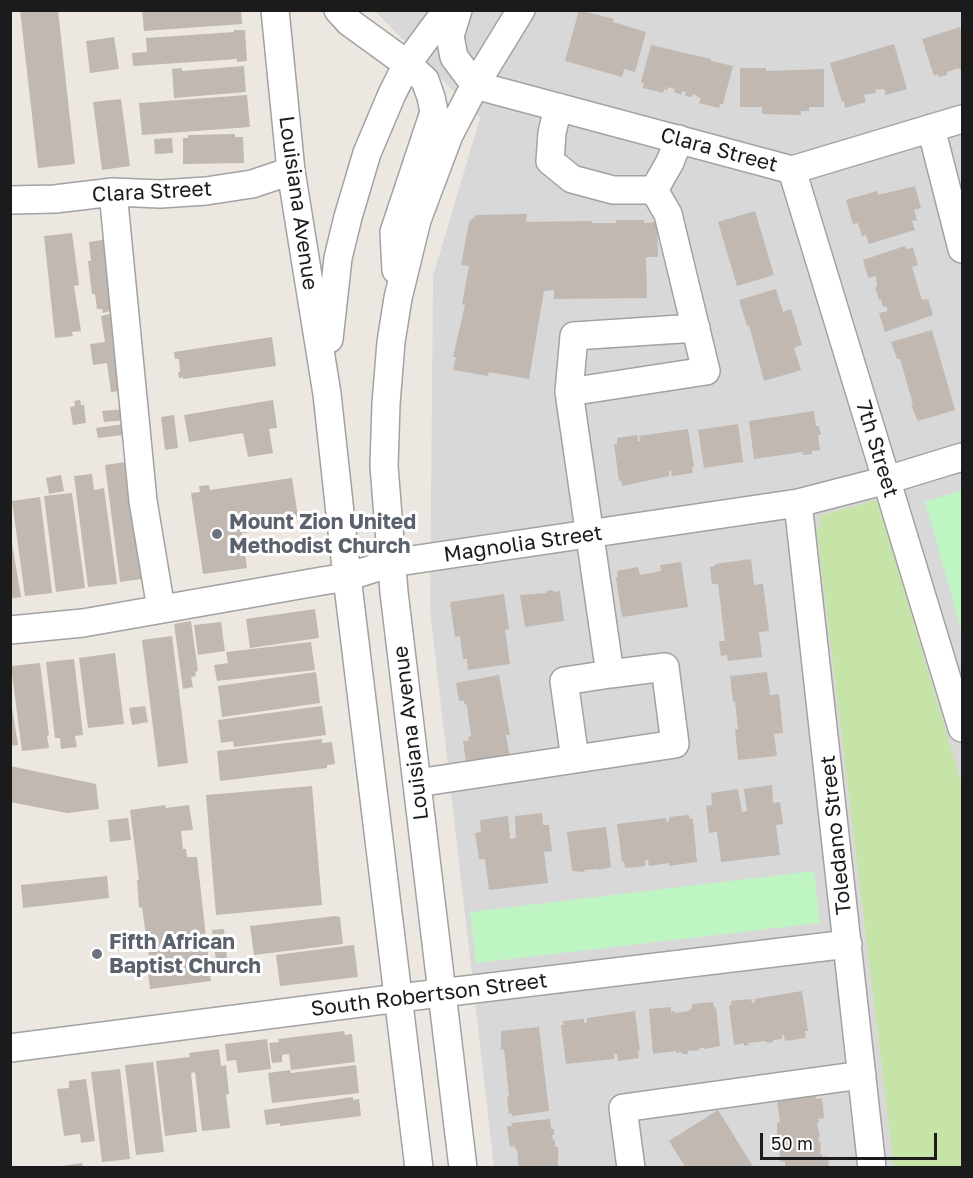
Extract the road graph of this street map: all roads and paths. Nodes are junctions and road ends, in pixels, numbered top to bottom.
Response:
1 (275, 10) edge
2 (338, 10) edge
3 (447, 10) edge
4 (458, 10) edge
5 (521, 10) edge
6 (407, 64) junction
7 (475, 85) junction
8 (558, 107) junction
9 (963, 119) edge
10 (931, 128) junction
11 (679, 139) junction
12 (792, 170) junction
13 (291, 171) junction
14 (654, 190) junction
15 (113, 192) junction
16 (10, 200) edge
17 (963, 249) edge
18 (398, 298) junction
19 (696, 328) junction
20 (569, 392) junction
21 (327, 394) junction
22 (963, 457) edge
23 (887, 480) junction
24 (798, 503) junction
25 (590, 534) junction
26 (391, 563) junction
27 (347, 577) junction
28 (161, 609) junction
29 (10, 630) edge
30 (609, 674) junction
31 (963, 729) edge
32 (575, 759) junction
33 (417, 783) junction
34 (848, 944) junction
35 (442, 993) junction
36 (399, 998) junction
37 (10, 1048) edge
38 (862, 1075) junction
39 (419, 1167) edge
40 (464, 1167) edge
41 (631, 1167) edge
42 (872, 1167) edge

1 - 13 street, Louisiana Avenue
2 - 6 street, Louisiana Avenue
3 - 6 street
4 - 7 street
5 - 7 street
6 - 18 street, Louisiana Avenue
6 - 21 street, Louisiana Avenue
7 - 8 street, Clara Street
7 - 18 street, Louisiana Avenue
8 - 11 street, Clara Street
8 - 14 street
9 - 10 street, Clara Street
10 - 12 street, Clara Street
10 - 17 street
11 - 12 street, Clara Street
11 - 14 street
12 - 23 street, 7th Street
13 - 15 street, Clara Street
13 - 21 street, Louisiana Avenue
14 - 19 street
15 - 16 street, Clara Street
15 - 28 street
18 - 26 street, Louisiana Avenue
19 - 20 street
19 - 20 street
20 - 25 street
21 - 27 street, Louisiana Avenue
22 - 23 street, Magnolia Street
23 - 24 street, Magnolia Street
23 - 31 street, 7th Street
24 - 25 street, Magnolia Street
24 - 34 street, Toledano Street
25 - 26 street, Magnolia Street
25 - 30 street
26 - 27 street, Magnolia Street
26 - 33 street, Louisiana Avenue
27 - 28 street, Magnolia Street
27 - 36 street, Louisiana Avenue
28 - 29 street, Magnolia Street
30 - 32 street
30 - 32 street
32 - 33 street
33 - 35 street, Louisiana Avenue
34 - 35 street, South Robertson Street
34 - 38 street, Toledano Street
35 - 36 street, South Robertson Street
35 - 40 street, Louisiana Avenue
36 - 37 street, South Robertson Street
36 - 39 street, Louisiana Avenue
38 - 41 street
38 - 42 street, Toledano Street

